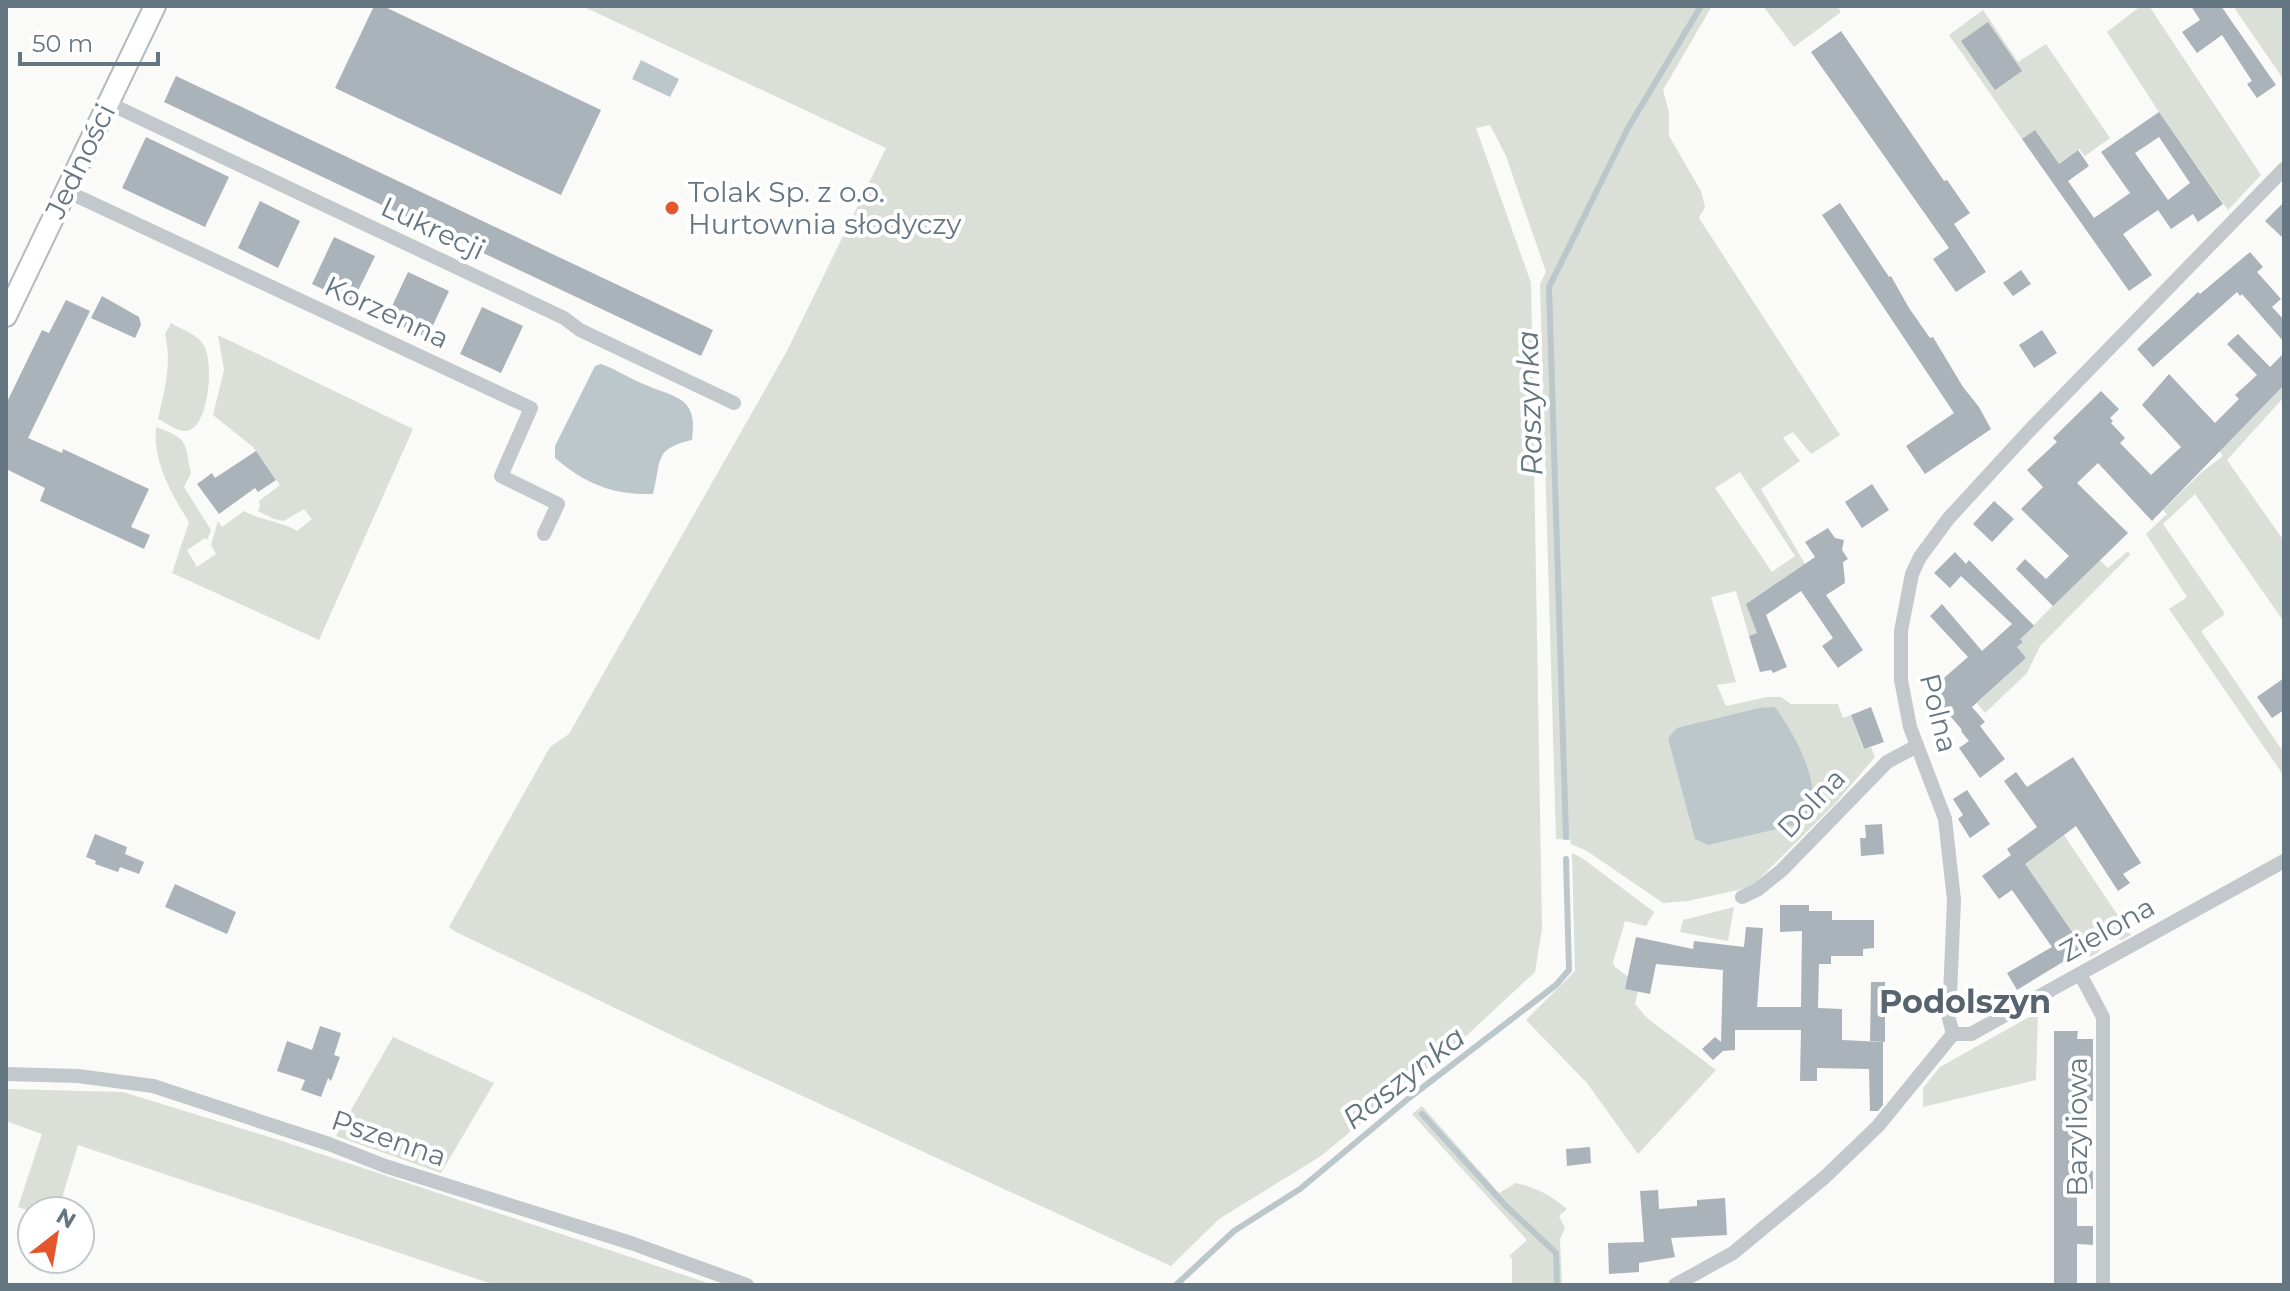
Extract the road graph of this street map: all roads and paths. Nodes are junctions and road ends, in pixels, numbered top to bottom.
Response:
1 (155, 6) edge
2 (108, 103) junction
3 (2284, 169) edge
4 (66, 191) junction
5 (6, 316) edge
6 (734, 403) dead end
7 (544, 534) dead end
8 (1917, 746) junction
9 (2284, 861) edge
10 (1742, 897) dead end
11 (2080, 974) junction
12 (1953, 1034) junction
13 (6, 1074) edge
14 (747, 1285) edge
15 (1675, 1285) edge
16 (2103, 1285) edge

1 - 2 street, Jedności
2 - 4 street, Jedności
2 - 6 street, Lukrecji
3 - 8 street, Polna
4 - 5 street, Jedności
4 - 7 street, Korzenna
8 - 10 street, Dolna
8 - 12 street, Polna
9 - 11 street, Zielona
11 - 12 street, Zielona
11 - 16 street, Bazyliowa
12 - 15 street
13 - 14 street, Pszenna

